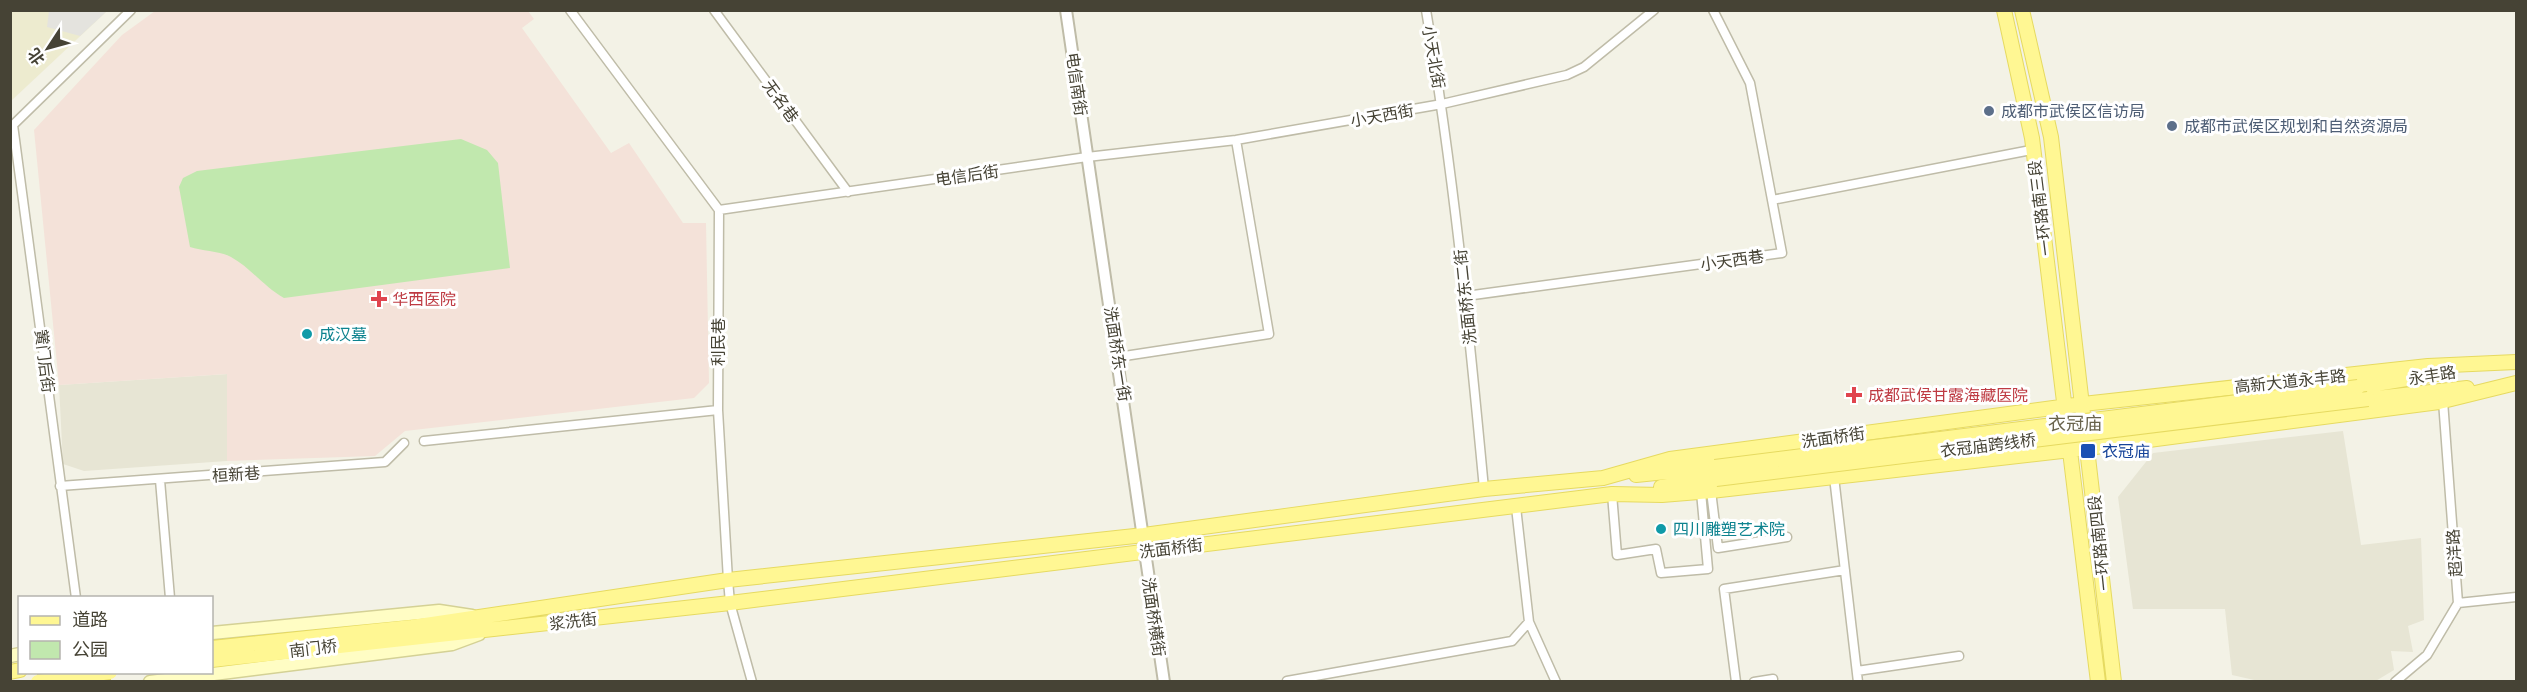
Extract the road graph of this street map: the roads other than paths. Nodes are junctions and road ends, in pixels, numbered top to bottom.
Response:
1 (131, 10) edge
2 (570, 10) edge
3 (714, 10) edge
4 (1066, 10) edge
5 (1426, 10) edge
6 (1654, 10) edge
7 (1713, 10) edge
8 (2004, 10) edge
9 (2022, 10) edge
10 (1442, 104) junction
11 (12, 125) edge
12 (1236, 140) junction
13 (2031, 150) dead end
14 (1087, 157) junction
15 (848, 192) junction
16 (1772, 200) junction
17 (719, 210) junction
18 (1466, 296) junction
19 (1118, 357) junction
20 (2512, 362) edge
21 (2515, 383) edge
22 (2358, 387) joint
23 (2368, 399) joint
24 (2443, 401) junction
25 (2083, 404) junction
26 (2064, 407) junction
27 (718, 410) junction
28 (423, 441) dead end
29 (404, 443) dead end
30 (2088, 448) junction
31 (2070, 449) junction
32 (1834, 477) junction
33 (1603, 478) junction
34 (160, 480) junction
35 (1711, 482) junction
36 (60, 486) junction
37 (1484, 489) junction
38 (1612, 494) junction
39 (1516, 507) junction
40 (1144, 535) junction
41 (1787, 537) dead end
42 (1145, 552) junction
43 (1845, 570) junction
44 (728, 580) junction
45 (76, 596) edge
46 (170, 596) edge
47 (2517, 597) edge
48 (730, 603) junction
49 (2458, 603) junction
50 (482, 617) junction
51 (1529, 622) junction
52 (488, 631) junction
53 (414, 632) junction
54 (213, 633) edge
55 (213, 648) edge
56 (1959, 656) dead end
57 (213, 660) edge
58 (1857, 671) junction
59 (94, 674) edge
60 (212, 674) edge
61 (213, 674) edge
62 (1773, 679) dead end
63 (38, 681) edge
64 (150, 681) edge
65 (752, 681) edge
66 (1164, 681) edge
67 (1287, 681) edge
68 (1556, 681) edge
69 (1736, 681) edge
70 (1754, 681) edge
71 (1858, 681) edge
72 (2098, 681) edge
73 (2115, 681) edge
74 (2395, 681) edge

1 - 11 street
2 - 17 street
3 - 15 street, 无名巷
4 - 14 street, 电信南街
5 - 10 street, 小天北街
6 - 10 street, 小天西街
7 - 16 street, 小天西巷
8 - 26 main road, 一环路南三段
9 - 25 main road, 一环路南三段
10 - 12 street, 小天西街
10 - 18 street, 洗面桥东二街
11 - 36 street, 黉门后街
12 - 14 street, 小天西街
12 - 19 street
13 - 16 street
14 - 15 street, 电信后街
14 - 19 street, 洗面桥东一街
15 - 17 street
16 - 18 street, 小天西巷
17 - 27 street, 利民巷
18 - 37 street, 洗面桥东二街
19 - 40 street, 洗面桥东一街
20 - 22 main road, 永丰路
20 - 25 main road, 高新大道永丰路
21 - 23 main road, 永丰路
21 - 24 main road
22 - 35 main road, 衣冠庙跨线桥, bridge
23 - 35 main road, 衣冠庙跨线桥, bridge
24 - 30 main road
24 - 49 street, 超洋路
25 - 26 main road, 高新大道永丰路
25 - 30 main road, 一环路南四段
26 - 31 main road, 一环路南四段
26 - 33 main road, 洗面桥街
27 - 28 street
27 - 44 street, 利民巷
29 - 34 street, 桓新巷
30 - 31 main road
30 - 73 main road, 一环路南四段
31 - 32 main road, 洗面桥街
31 - 72 main road, 一环路南四段
32 - 35 main road, 洗面桥街
32 - 43 street
33 - 35 main road, 洗面桥街
33 - 37 main road, 洗面桥街
34 - 36 street, 桓新巷
34 - 46 street
35 - 38 main road, 洗面桥街
35 - 38 main road, 洗面桥街
35 - 38 street
35 - 41 street
36 - 45 street, 黉门后街
37 - 40 main road, 洗面桥街
38 - 39 main road, 洗面桥街
39 - 42 main road, 洗面桥街
39 - 51 street
40 - 42 street, 洗面桥东一街
40 - 44 main road, 洗面桥街
42 - 48 main road, 洗面桥街
42 - 66 street, 洗面桥横街
43 - 58 street
43 - 69 street
44 - 48 street, 利民巷
44 - 50 main road, 浆洗街
47 - 49 street
48 - 52 main road, 浆洗街
48 - 65 street, 利民巷
49 - 74 street
50 - 53 main road, 浆洗街
50 - 54 main road, 浆洗街
51 - 67 street
51 - 68 street
52 - 53 main road, 浆洗街
52 - 61 main road
53 - 55 main road, 南门桥
53 - 57 main road, 南门桥
56 - 58 street
58 - 71 street
59 - 63 main road, bridge
60 - 64 main road
62 - 70 street

